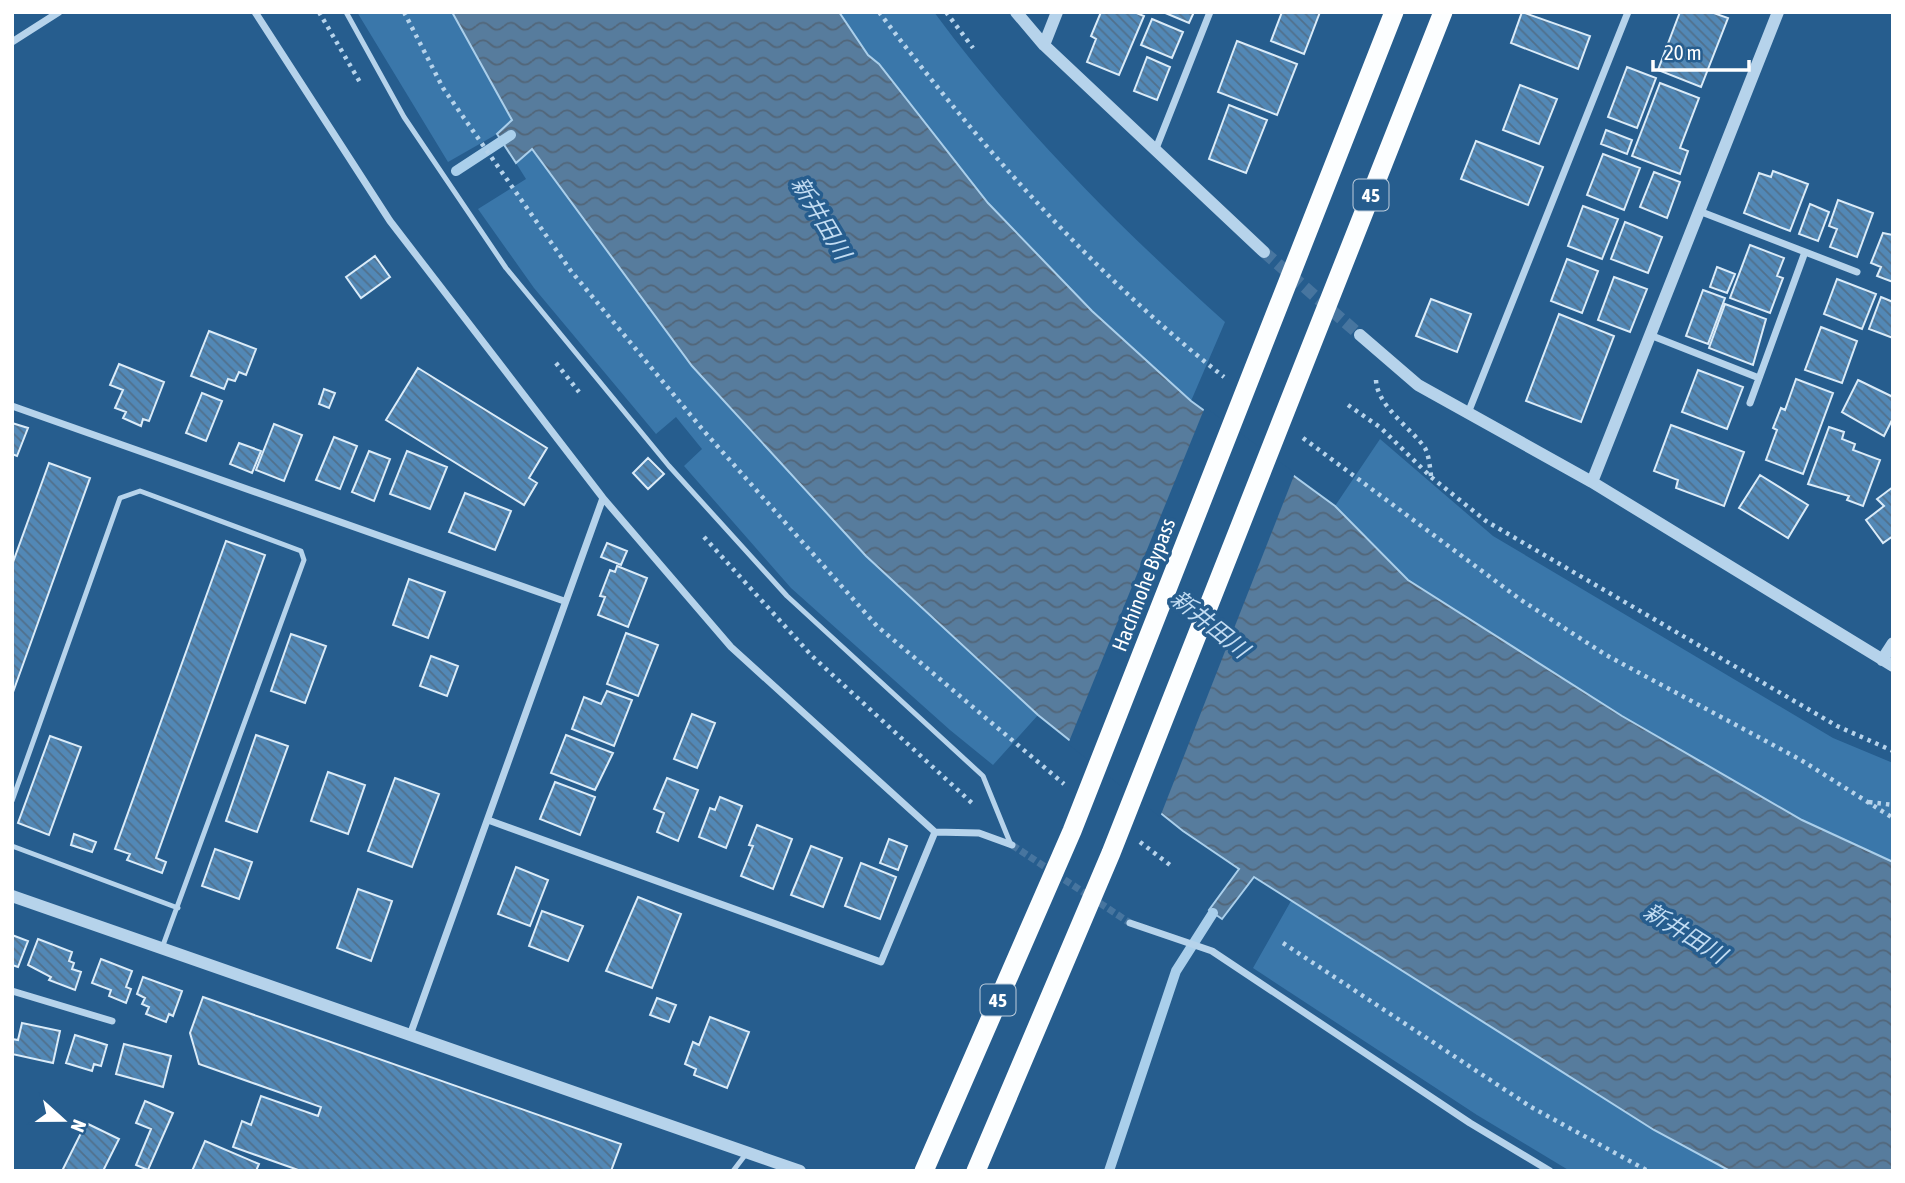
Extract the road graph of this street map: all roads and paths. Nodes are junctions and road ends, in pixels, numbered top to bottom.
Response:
1 (59, 12) edge
2 (255, 12) edge
3 (346, 12) edge
4 (404, 12) edge
5 (879, 12) edge
6 (955, 12) edge
7 (1016, 12) edge
8 (1057, 12) edge
9 (1210, 12) edge
10 (1394, 12) edge
11 (1443, 12) edge
12 (1628, 12) edge
13 (1778, 12) edge
14 (947, 13) edge
15 (12, 42) edge
16 (1044, 45) junction
17 (973, 48) dead end
18 (1155, 152) junction
19 (1699, 211) junction
20 (1264, 252) tunnel mouth
21 (1805, 252) junction
22 (1857, 272) dead end
23 (1360, 335) tunnel mouth
24 (1650, 335) junction
25 (1376, 372) dead end
26 (1759, 379) junction
27 (1232, 383) dead end
28 (1749, 403) dead end
29 (1348, 405) dead end
30 (12, 406) edge
31 (1468, 413) junction
32 (1297, 434) dead end
33 (1431, 477) junction
34 (1592, 482) junction
35 (603, 498) junction
36 (696, 527) dead end
37 (564, 601) junction
38 (1893, 643) edge
39 (1887, 663) edge
40 (1893, 751) edge
41 (1066, 785) dead end
42 (12, 801) edge
43 (1867, 801) junction
44 (1893, 805) edge
45 (1893, 818) edge
46 (488, 820) junction
47 (1006, 831) junction
48 (935, 832) junction
49 (1139, 841) dead end
50 (1012, 845) joint
51 (12, 846) edge
52 (1170, 864) dead end
53 (12, 896) edge
54 (178, 908) junction
55 (1130, 923) tunnel mouth
56 (1283, 943) dead end
57 (162, 948) junction
58 (12, 991) edge
59 (111, 1021) dead end
60 (410, 1036) junction
61 (746, 1154) junction
62 (733, 1171) edge
63 (800, 1171) edge
64 (925, 1171) edge
65 (976, 1171) edge
66 (1550, 1171) edge
67 (1648, 1171) edge

1 - 15 street
2 - 35 street
3 - 47 lane
4 - 41 path
5 - 27 path
6 - 14 path
7 - 16 street
8 - 16 street
9 - 18 street
10 - 64 highway, Hachinohe Bypass / 45
11 - 65 highway, 45
12 - 31 street
13 - 19 street
14 - 17 path
16 - 18 street
18 - 20 street
19 - 21 street
19 - 24 street
21 - 22 street
21 - 26 street
23 - 31 street
24 - 26 street
24 - 34 street
25 - 33 path
26 - 28 street
29 - 33 path
30 - 37 street
31 - 34 street
32 - 43 path
33 - 40 path
34 - 39 street
35 - 37 street
35 - 48 street
36 - 47 path
37 - 46 street
38 - 39 street
42 - 54 lane
43 - 44 path
43 - 45 path
46 - 48 street
46 - 60 street
47 - 50 lane
48 - 50 street
49 - 52 path
51 - 54 lane
53 - 57 street
54 - 57 lane
55 - 66 street
56 - 67 path
57 - 60 street
58 - 59 street
60 - 61 street
61 - 62 lane
61 - 63 street

